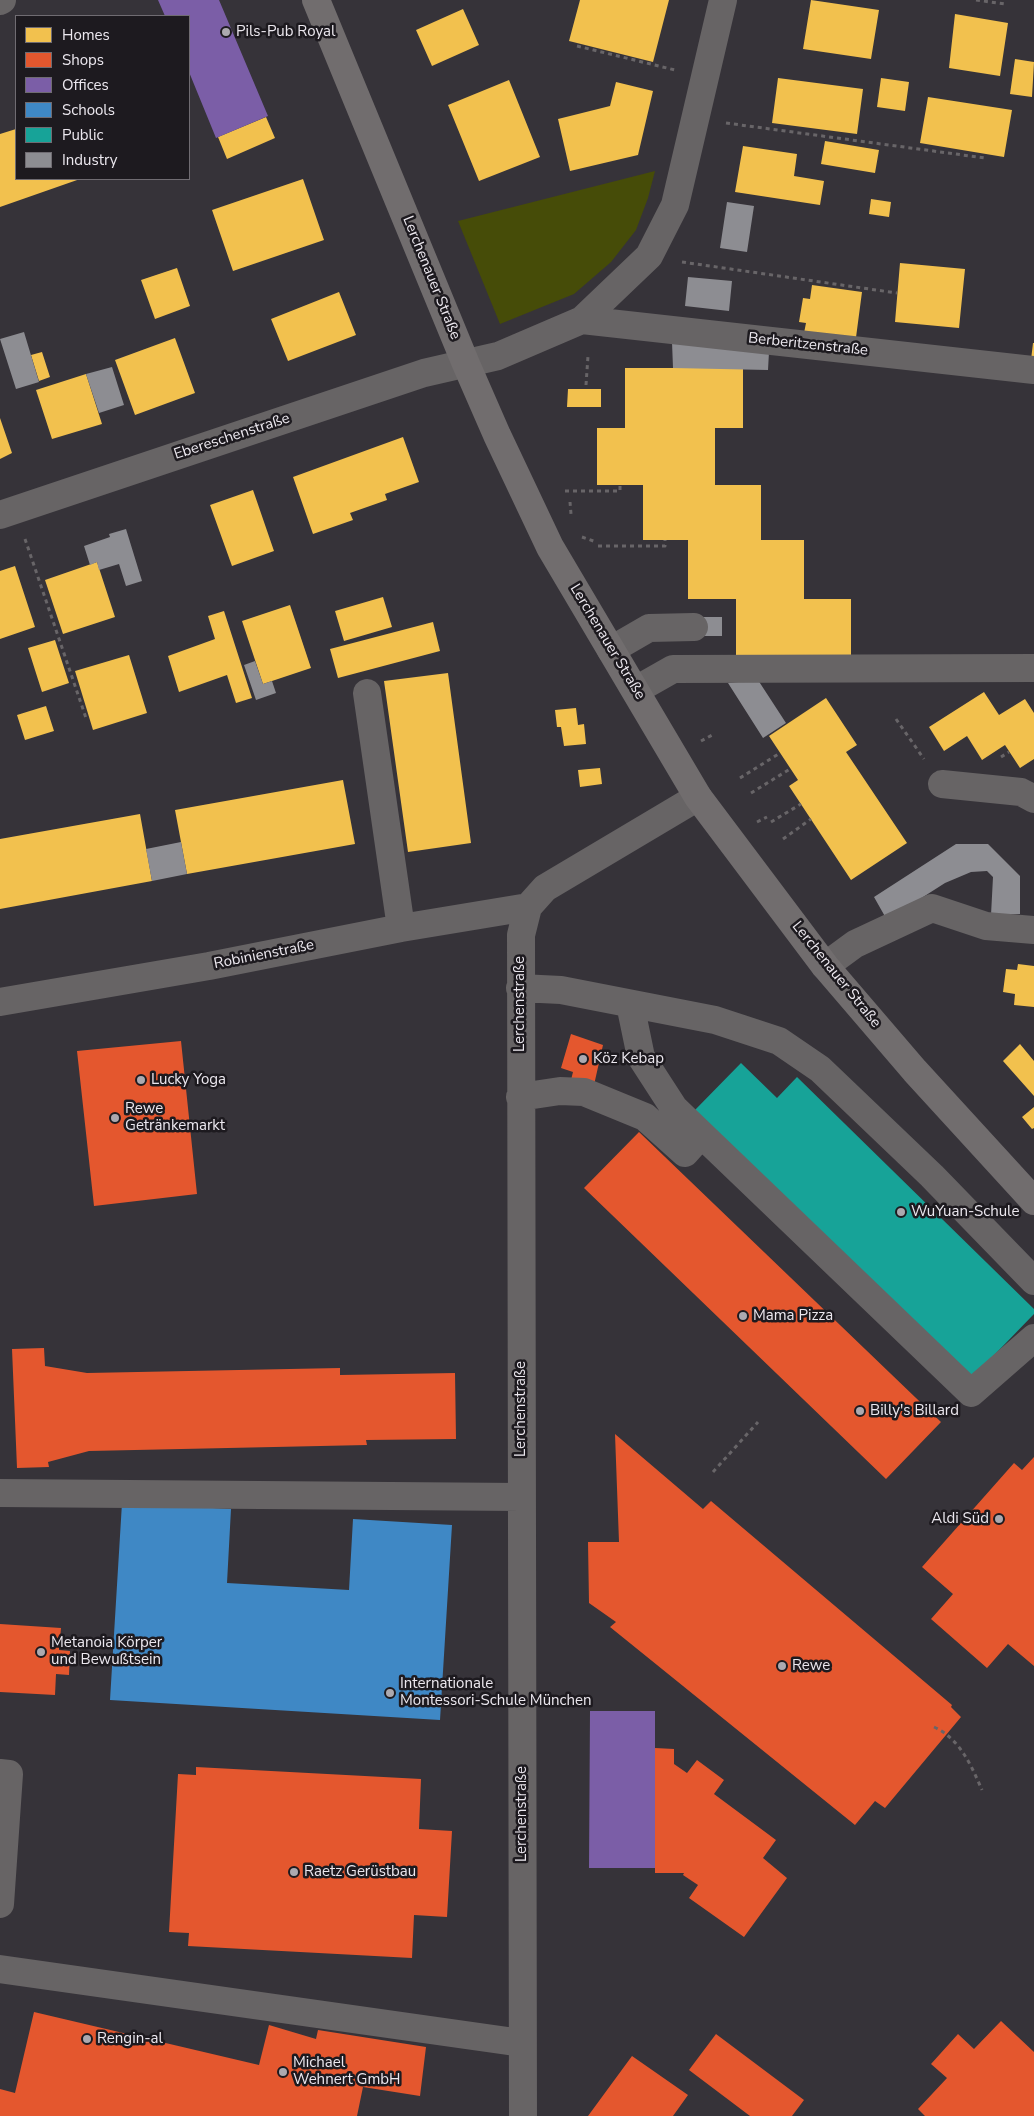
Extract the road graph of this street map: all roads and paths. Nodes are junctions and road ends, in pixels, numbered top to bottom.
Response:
1 (316, 0) edge
2 (723, 0) edge
3 (976, 0) edge
4 (1005, 4) dead end
5 (577, 46) dead end
6 (705, 78) junction
7 (695, 119) junction
8 (985, 158) dead end
9 (649, 256) junction
10 (897, 293) dead end
11 (582, 320) junction
12 (588, 356) dead end
13 (466, 364) junction
14 (1034, 370) edge
15 (586, 385) dead end
16 (620, 485) dead end
17 (565, 491) dead end
18 (570, 502) dead end
19 (7, 512) edge
20 (571, 519) dead end
21 (576, 530) dead end
22 (665, 540) dead end
23 (694, 627) dead end
24 (611, 650) junction
25 (1034, 668) edge
26 (636, 690) junction
27 (367, 693) dead end
28 (86, 718) dead end
29 (896, 720) dead end
30 (780, 753) dead end
31 (790, 768) dead end
32 (740, 778) dead end
33 (942, 784) joint
34 (750, 793) dead end
35 (698, 797) junction
36 (1034, 799) edge
37 (801, 804) dead end
38 (811, 819) dead end
39 (771, 822) dead end
40 (783, 839) dead end
41 (528, 908) junction
42 (401, 928) junction
43 (1034, 930) edge
44 (825, 966) junction
45 (520, 988) junction
46 (0, 1002) edge
47 (630, 1004) junction
48 (520, 1097) junction
49 (702, 1135) junction
50 (1034, 1201) edge
51 (1034, 1281) edge
52 (1034, 1338) edge
53 (758, 1422) dead end
54 (713, 1472) dead end
55 (0, 1493) edge
56 (521, 1497) junction
57 (934, 1727) dead end
58 (0, 1773) edge
59 (982, 1790) dead end
60 (0, 1904) edge
61 (0, 1969) edge
62 (522, 2043) junction
63 (522, 2116) edge

1 - 13 main road, Lerchenauer Straße
2 - 6 street, Berberitzenstraße
3 - 4 path
5 - 6 path
6 - 7 street, Berberitzenstraße
7 - 8 path
7 - 9 street, Berberitzenstraße
9 - 10 path
9 - 11 street, Berberitzenstraße
11 - 13 street, Berberitzenstraße
11 - 14 street, Berberitzenstraße
12 - 15 path
13 - 19 street, Ebereschenstraße
13 - 24 main road, Lerchenauer Straße
16 - 17 path
18 - 20 path
19 - 28 path
21 - 22 path
23 - 24 street
24 - 26 main road, Lerchenauer Straße
25 - 26 street
26 - 35 main road, Lerchenauer Straße
27 - 42 street
29 - 33 path
30 - 32 path
31 - 34 path
33 - 36 street
35 - 41 street, Lerchenstraße
35 - 44 main road, Lerchenauer Straße
37 - 39 path
38 - 40 path
41 - 42 street, Robinienstraße
41 - 45 street, Lerchenstraße
42 - 46 street, Robinienstraße
43 - 44 street
44 - 50 main road, Lerchenauer Straße
45 - 47 street
45 - 48 street, Lerchenstraße
47 - 49 street
47 - 51 street
48 - 49 street
48 - 56 street, Lerchenstraße
49 - 52 street
53 - 54 path
55 - 56 street
56 - 62 street, Lerchenstraße
57 - 59 path
58 - 60 street
61 - 62 street
62 - 63 street, Lerchenstraße

